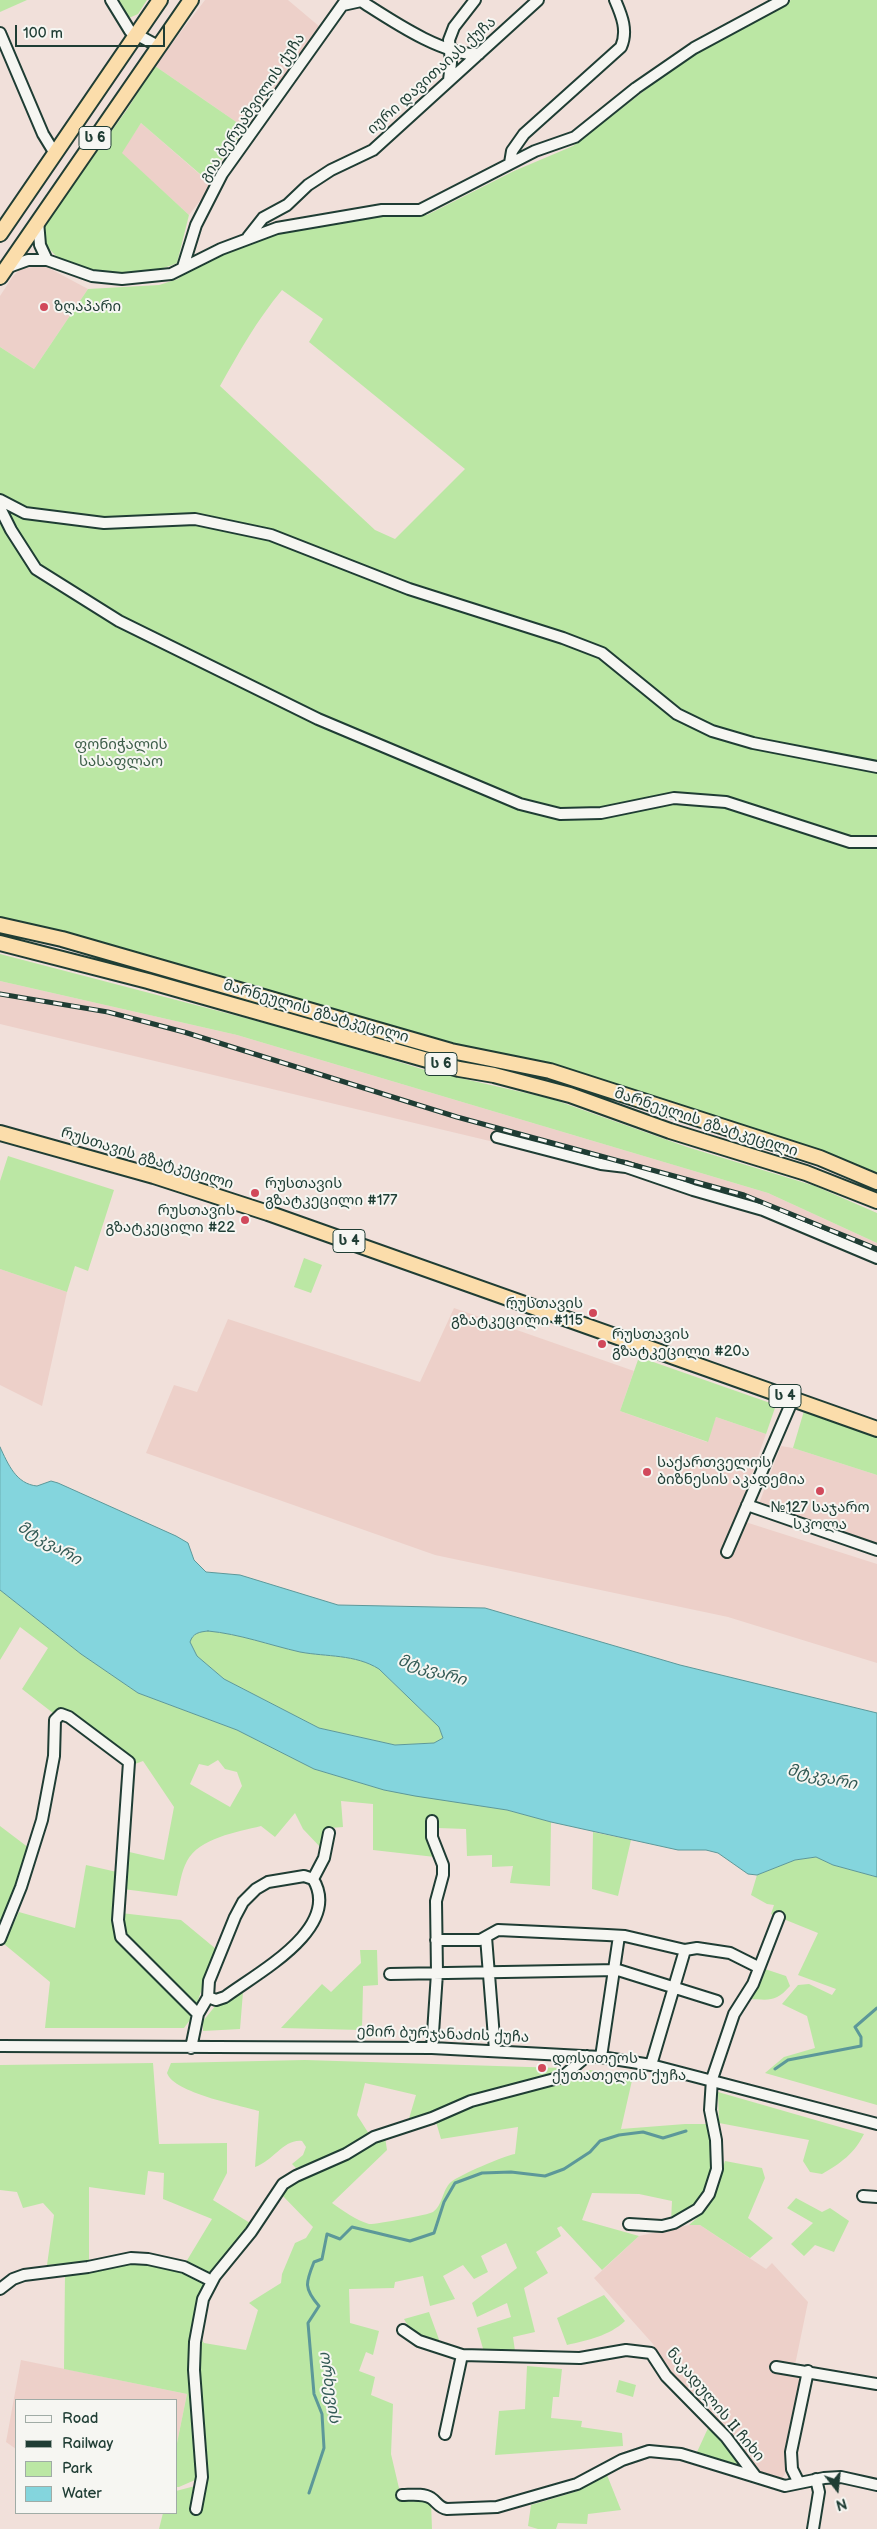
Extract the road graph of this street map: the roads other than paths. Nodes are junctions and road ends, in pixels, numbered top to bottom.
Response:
1 (111, 0) edge
2 (160, 0) edge
3 (191, 0) edge
4 (475, 0) edge
5 (538, 0) edge
6 (615, 0) edge
7 (783, 0) edge
8 (345, 3) edge
9 (0, 33) edge
10 (136, 34) junction
11 (158, 46) junction
12 (449, 51) junction
13 (479, 54) junction
14 (449, 80) junction
15 (54, 152) junction
16 (510, 163) junction
17 (38, 221) junction
18 (0, 234) edge
19 (248, 237) junction
20 (47, 260) junction
21 (183, 267) junction
22 (3, 273) edge
23 (0, 500) edge
24 (0, 508) edge
25 (877, 767) edge
26 (877, 842) edge
27 (0, 925) edge
28 (38, 933) junction
29 (62, 939) junction
30 (0, 943) edge
31 (34, 952) junction
32 (58, 958) junction
33 (0, 1133) edge
34 (497, 1137) dead end
35 (877, 1182) edge
36 (877, 1201) edge
37 (877, 1258) edge
38 (792, 1399) junction
39 (877, 1429) edge
40 (747, 1505) junction
41 (877, 1550) edge
42 (727, 1552) dead end
43 (432, 1821) dead end
44 (329, 1833) dead end
45 (313, 1879) junction
46 (779, 1917) dead end
47 (619, 1936) junction
48 (486, 1937) junction
49 (0, 1939) edge
50 (436, 1940) junction
51 (685, 1950) junction
52 (758, 1967) junction
53 (614, 1970) junction
54 (489, 1972) junction
55 (390, 1974) dead end
56 (436, 1974) junction
57 (674, 1987) junction
58 (208, 1997) junction
59 (717, 2000) dead end
60 (198, 2014) junction
61 (0, 2046) edge
62 (191, 2048) junction
63 (432, 2048) junction
64 (495, 2050) junction
65 (587, 2056) junction
66 (601, 2057) junction
67 (651, 2065) junction
68 (712, 2080) junction
69 (877, 2124) edge
70 (863, 2196) dead end
71 (877, 2196) edge
72 (629, 2224) dead end
73 (212, 2281) junction
74 (0, 2289) edge
75 (403, 2330) dead end
76 (462, 2355) junction
77 (776, 2367) dead end
78 (808, 2371) junction
79 (877, 2384) edge
80 (445, 2434) dead end
81 (756, 2477) junction
82 (816, 2479) junction
83 (799, 2483) junction
84 (877, 2485) edge
85 (402, 2495) dead end
86 (196, 2508) dead end
87 (813, 2529) edge

1 - 10 street
2 - 10 highway, ს 6
3 - 11 highway, ს 6
4 - 12 street
5 - 13 street, იური დავითაიას ქუჩა
6 - 16 street
7 - 16 street
8 - 12 street
8 - 21 street, გია ბერუაშვილის ქუჩა
9 - 15 street
10 - 11 street
10 - 15 highway, ს 6
11 - 17 highway, ს 6
12 - 13 street
12 - 14 street
13 - 14 street, იური დავითაიას ქუჩა
14 - 19 street, იური დავითაიას ქუჩა
15 - 18 highway, ს 6
16 - 19 street
17 - 20 street
17 - 22 highway, ს 6
19 - 21 street
20 - 21 street
20 - 22 street
23 - 25 street
24 - 26 street
27 - 28 highway, მარნეულის გზატკეცილი / ს 6
28 - 29 highway, მარნეულის გზატკეცილი / ს 6
28 - 31 highway
29 - 32 highway
29 - 35 highway, მარნეულის გზატკეცილი / ს 6
30 - 31 highway, მარნეულის გზატკეცილი / ს 6
31 - 32 highway, მარნეულის გზატკეცილი / ს 6
32 - 36 highway, მარნეულის გზატკეცილი / ს 6
33 - 38 highway, რუსთავის გზატკეცილი / ს 4
34 - 37 street
38 - 39 highway, რუსთავის გზატკეცილი / ს 4
38 - 40 street
40 - 41 street
40 - 42 street
43 - 50 street
44 - 45 street
45 - 58 street
45 - 58 street
46 - 52 street
47 - 48 street
47 - 51 street
47 - 53 street
48 - 50 street
48 - 54 street
49 - 60 street
50 - 56 street
51 - 52 street
51 - 57 street
52 - 68 street
53 - 54 street
53 - 57 street
53 - 66 street
54 - 56 street
54 - 64 street
55 - 56 street
56 - 63 street
57 - 59 street
57 - 67 street
58 - 60 street
60 - 62 street
61 - 62 street, ემირ ბურჯანაძის ქუჩა
62 - 63 street, ემირ ბურჯანაძის ქუჩა
63 - 64 street, ემირ ბურჯანაძის ქუჩა
64 - 65 street, ემირ ბურჯანაძის ქუჩა
65 - 66 street, ემირ ბურჯანაძის ქუჩა
65 - 73 street
66 - 67 street, ემირ ბურჯანაძის ქუჩა
67 - 68 street, ემირ ბურჯანაძის ქუჩა
68 - 69 street, ემირ ბურჯანაძის ქუჩა
68 - 72 street
70 - 71 street
73 - 74 street
73 - 86 street
75 - 76 street, ნაკადულის II ჩიხი
76 - 80 street
76 - 81 street, ნაკადულის II ჩიხი
77 - 78 street
78 - 79 street
78 - 83 street
81 - 83 street, ნაკადულის II ჩიხი
81 - 85 street
82 - 83 street, ნაკადულის II ჩიხი
82 - 84 street, ნაკადულის II ჩიხი
82 - 87 street

